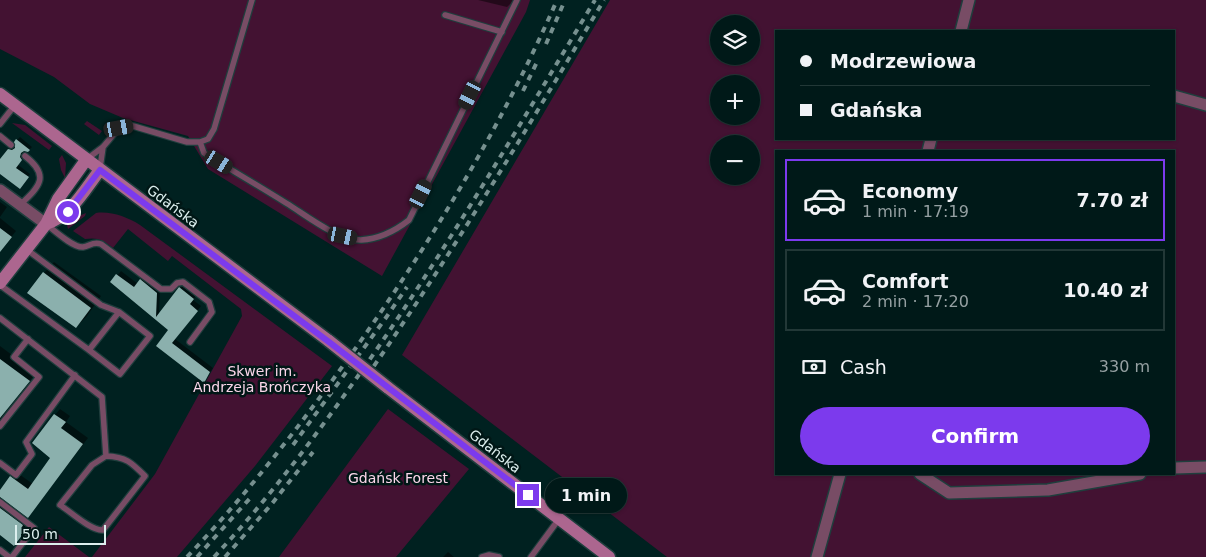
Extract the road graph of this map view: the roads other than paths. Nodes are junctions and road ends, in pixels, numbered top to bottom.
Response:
1 (252, 0) edge
2 (518, 0) edge
3 (969, 0) edge
4 (445, 15) dead end
5 (961, 30) edge
6 (502, 32) junction
7 (0, 94) edge
8 (1175, 96) edge
9 (14, 105) junction
10 (1206, 105) edge
11 (0, 124) edge
12 (0, 136) edge
13 (200, 142) junction
14 (11, 145) dead end
15 (102, 147) junction
16 (25, 156) dead end
17 (86, 160) junction
18 (100, 170) junction
19 (0, 190) edge
20 (20, 206) junction
21 (46, 224) junction
22 (26, 249) junction
23 (0, 284) edge
24 (118, 312) junction
25 (0, 318) edge
26 (28, 339) junction
27 (190, 342) dead end
28 (89, 350) junction
29 (75, 375) junction
30 (0, 426) edge
31 (106, 456) junction
32 (0, 463) edge
33 (1206, 467) edge
34 (1175, 468) edge
35 (840, 475) edge
36 (922, 475) edge
37 (1134, 475) edge
38 (0, 502) edge
39 (559, 519) junction
40 (0, 550) edge
41 (10, 557) edge
42 (482, 557) edge
43 (499, 557) edge
44 (531, 557) edge
45 (609, 557) edge
46 (817, 557) edge

1 - 13 lane
2 - 6 lane
3 - 5 street
4 - 6 lane
6 - 13 lane
7 - 9 main road, Gdańska
8 - 10 street
9 - 11 lane
9 - 17 main road, Gdańska
12 - 14 lane
13 - 15 lane
15 - 17 lane
15 - 18 lane
16 - 20 lane
17 - 18 main road, Gdańska
17 - 21 main road
18 - 21 main road
18 - 39 main road, Gdańska, bridge
19 - 20 street
20 - 21 street
21 - 22 main road
21 - 27 lane
22 - 23 main road
22 - 24 lane
23 - 28 lane
24 - 28 lane
24 - 28 lane
25 - 26 lane
26 - 29 lane
26 - 30 lane
29 - 31 lane
29 - 32 lane
31 - 31 lane
33 - 34 street
35 - 46 street
36 - 37 street
38 - 41 lane
39 - 44 lane
39 - 45 main road, Gdańska
40 - 41 lane
42 - 43 lane

